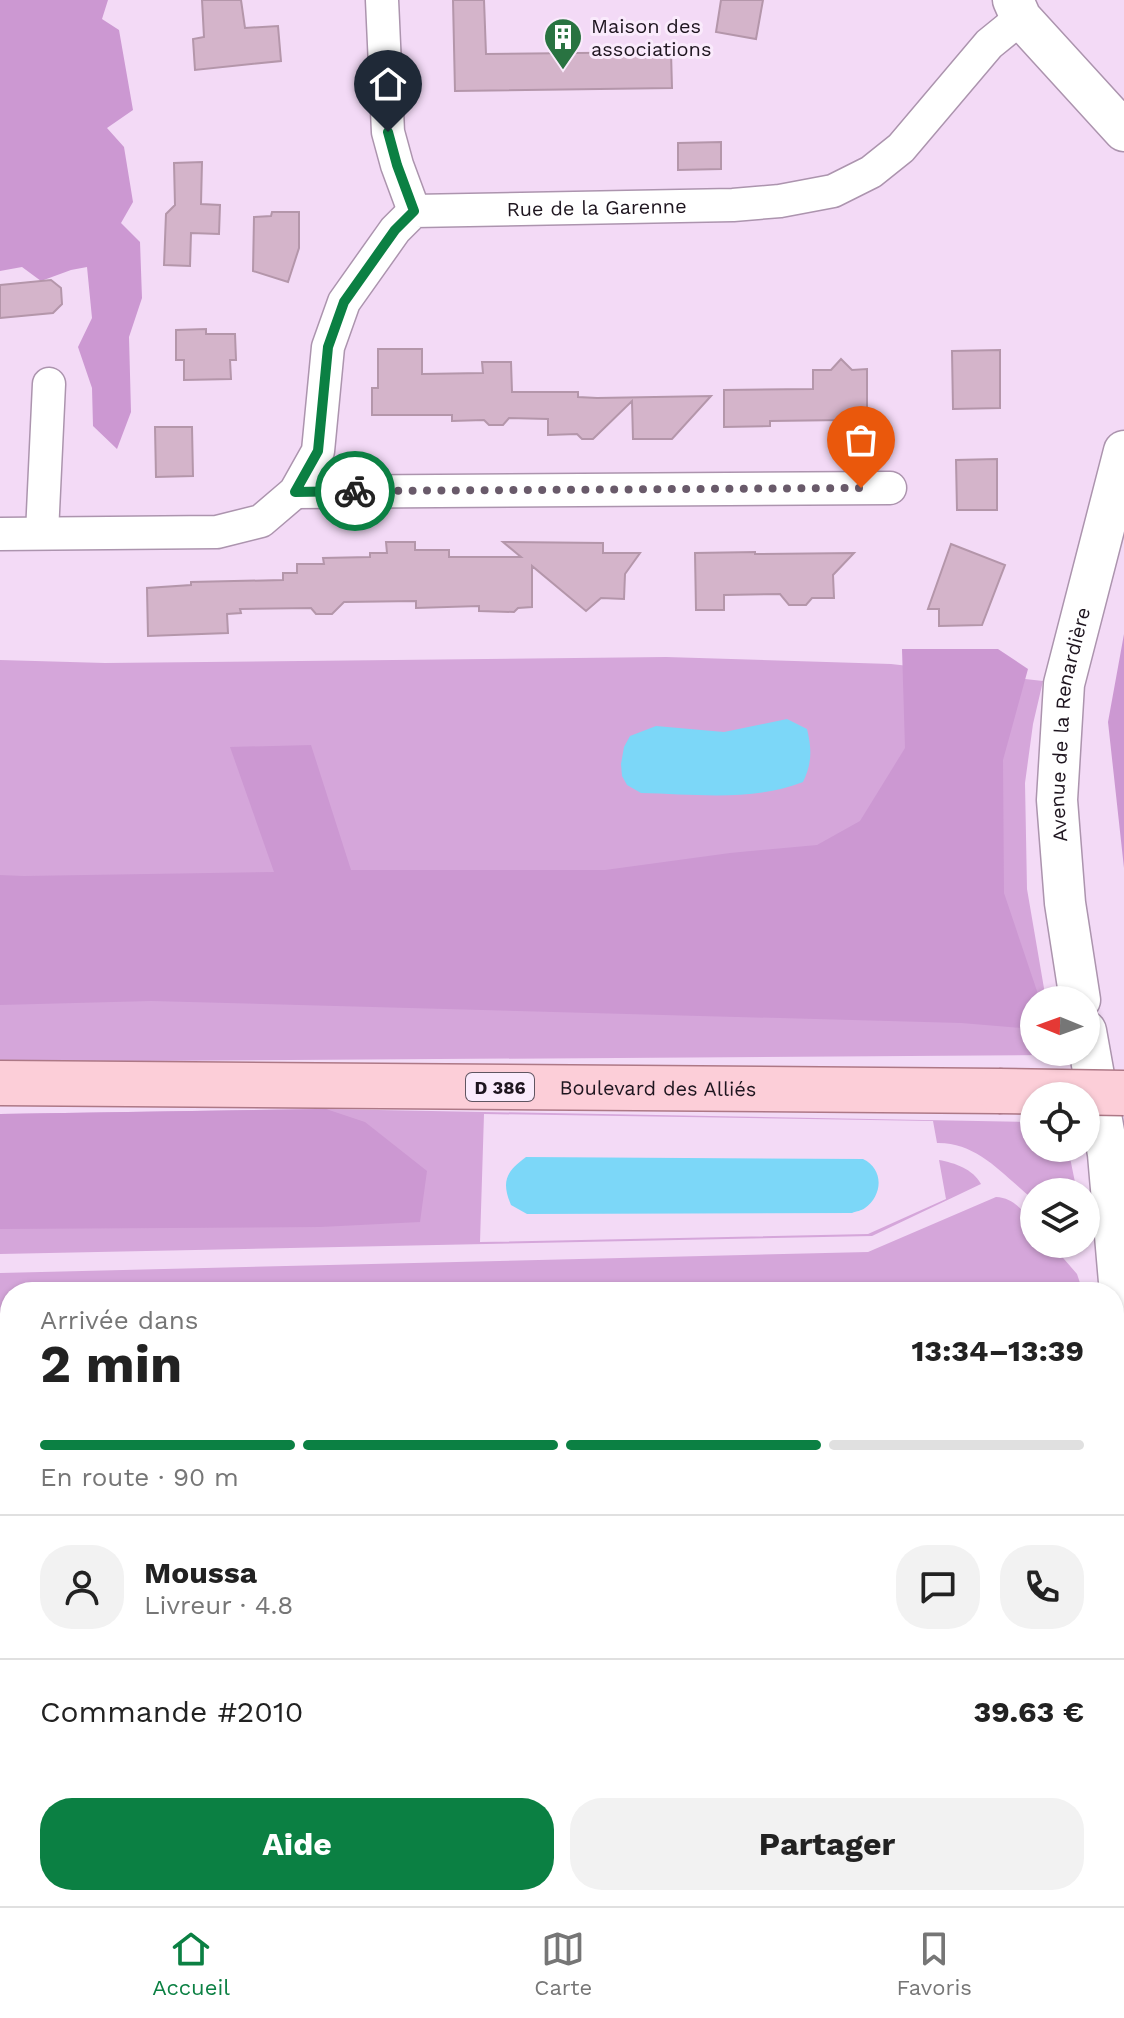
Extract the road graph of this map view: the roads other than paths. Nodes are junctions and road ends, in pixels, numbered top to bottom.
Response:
1 (382, 0) edge
2 (1017, 9) edge
3 (1124, 131) edge
4 (414, 211) junction
5 (49, 384) dead end
6 (1124, 451) edge
7 (890, 488) dead end
8 (295, 492) junction
9 (42, 533) junction
10 (0, 534) edge
11 (1078, 986) edge
12 (1092, 1066) edge
13 (0, 1083) edge
14 (1124, 1093) edge
15 (1119, 1282) edge

1 - 4 street
2 - 3 street
2 - 4 street, Rue de la Garenne
4 - 8 street
5 - 9 street
6 - 11 street, Avenue de la Renardière
7 - 8 street
8 - 9 street
9 - 10 street
12 - 15 street
13 - 14 main road, Boulevard des Alliés / D 386, bridge

